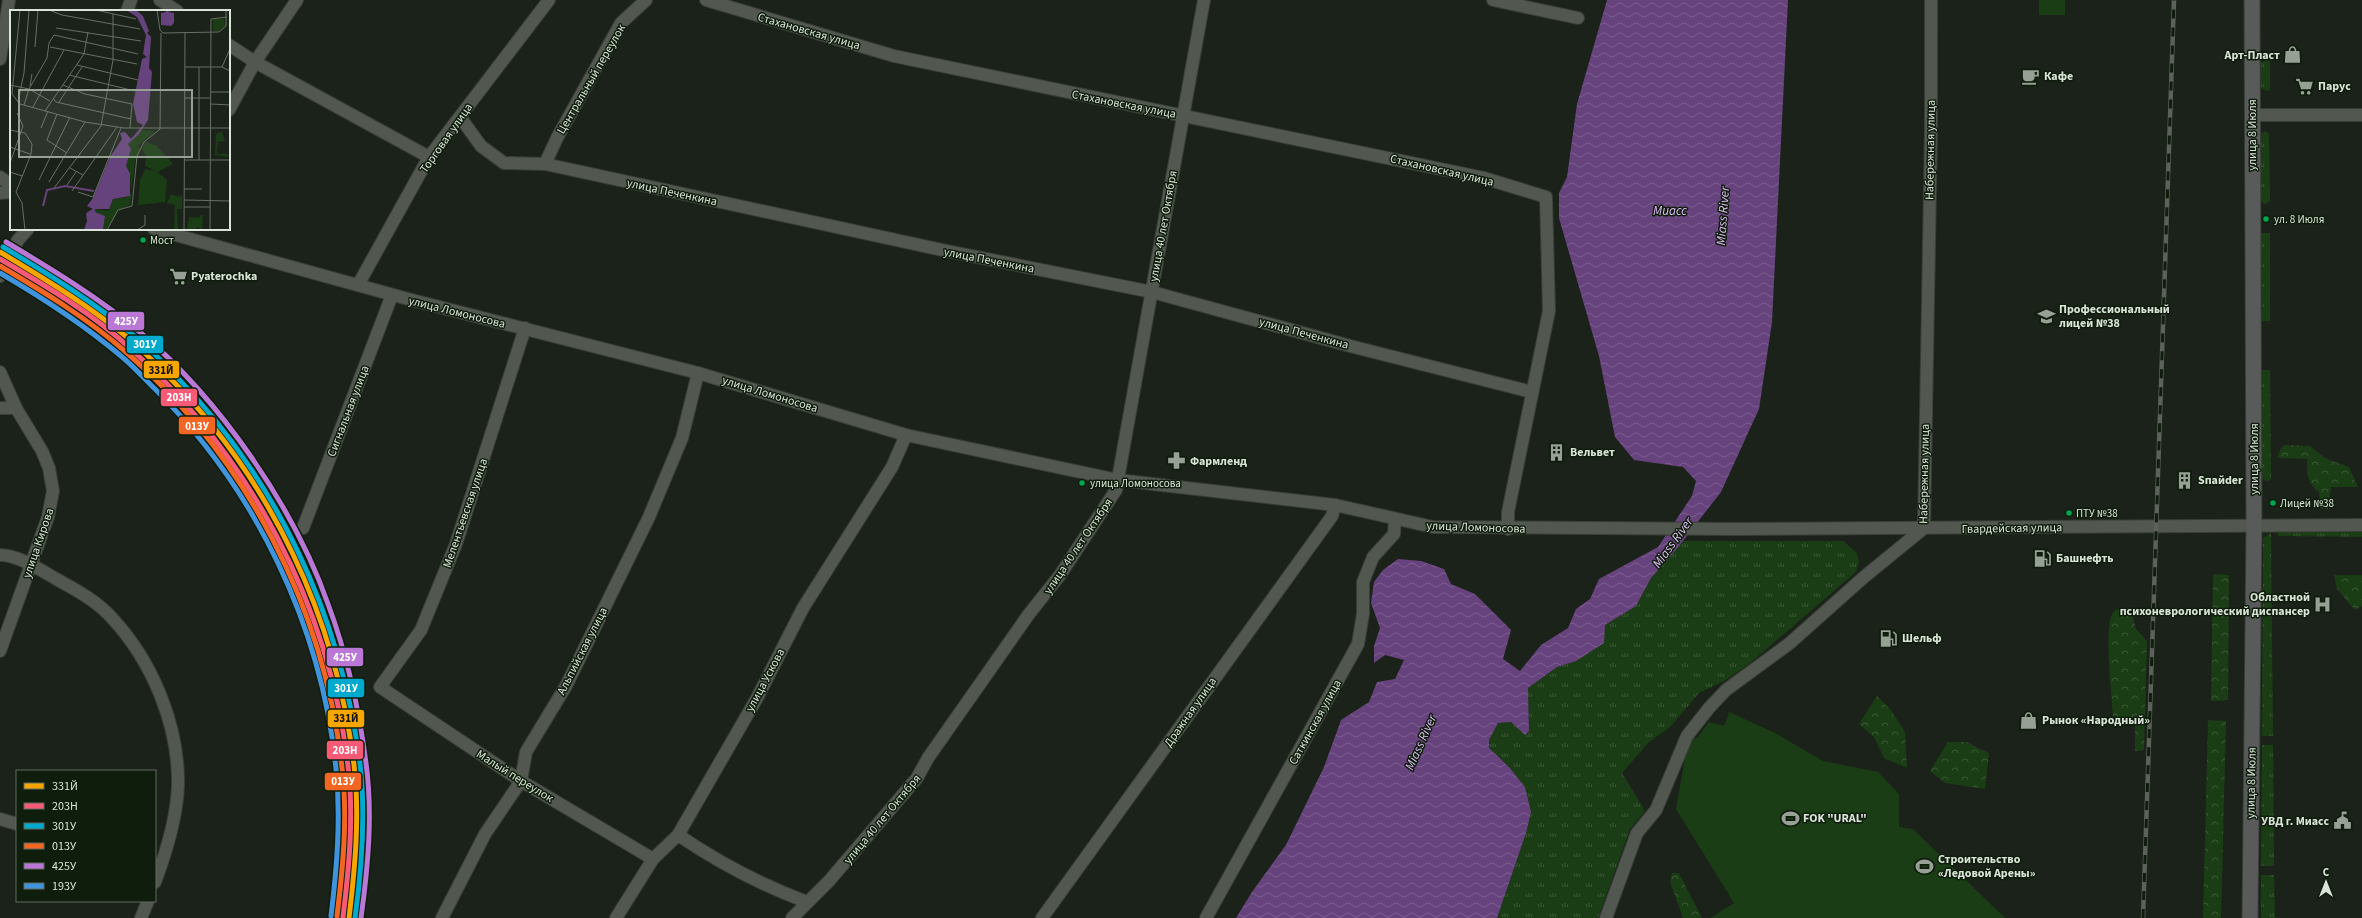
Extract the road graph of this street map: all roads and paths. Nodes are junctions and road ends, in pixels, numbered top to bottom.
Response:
1 (10, 0) edge
2 (131, 0) edge
3 (160, 0) edge
4 (297, 0) edge
5 (549, 0) edge
6 (646, 0) edge
7 (706, 0) edge
8 (1204, 0) edge
9 (1493, 0) edge
10 (1931, 0) edge
11 (2252, 0) edge
12 (127, 10) edge
13 (175, 10) edge
14 (1578, 18) dead end
15 (230, 47) edge
16 (0, 59) edge
17 (255, 62) junction
18 (230, 108) edge
19 (2251, 115) junction
20 (2362, 115) edge
21 (1182, 116) junction
22 (460, 117) junction
23 (429, 157) junction
24 (545, 164) junction
25 (0, 177) edge
26 (10, 184) edge
27 (10, 192) edge
28 (0, 193) edge
29 (27, 230) edge
30 (162, 230) edge
31 (188, 233) edge
32 (0, 276) edge
33 (358, 286) junction
34 (1152, 292) junction
35 (392, 295) junction
36 (525, 328) junction
37 (0, 372) edge
38 (698, 373) junction
39 (1532, 392) junction
40 (0, 408) edge
41 (16, 408) junction
42 (906, 435) junction
43 (1118, 480) junction
44 (1335, 505) junction
45 (1395, 520) junction
46 (2254, 525) junction
47 (2362, 525) edge
48 (303, 528) dead end
49 (1924, 528) junction
50 (1508, 529) junction
51 (1733, 529) joint
52 (0, 555) edge
53 (30, 565) junction
54 (0, 650) edge
55 (380, 687) joint
56 (521, 782) junction
57 (0, 818) edge
58 (16, 824) edge
59 (678, 835) junction
60 (653, 859) junction
61 (156, 874) edge
62 (148, 902) edge
63 (807, 902) junction
64 (141, 918) edge
65 (442, 918) edge
66 (616, 918) edge
67 (792, 918) edge
68 (1042, 918) edge
69 (1206, 918) edge
70 (1606, 918) edge
71 (2250, 918) edge

1 - 16 street
2 - 12 street
3 - 13 street
4 - 17 street
5 - 22 street, Торговая улица
6 - 24 street, Центральный переулок
7 - 21 street, Стахановская улица
8 - 21 street, улица 40 лет Октября
9 - 14 street
10 - 49 street, Набережная улица
11 - 19 main road, улица 8 Июля
15 - 17 street
17 - 18 street
17 - 23 street
19 - 20 street
19 - 46 main road, улица 8 Июля
21 - 34 street, улица 40 лет Октября
21 - 39 street, Стахановская улица
22 - 23 street, Торговая улица
22 - 24 street, улица Печенкина
23 - 33 street, Торговая улица
24 - 34 street, улица Печенкина
25 - 26 street
27 - 28 street
29 - 32 street
30 - 31 street, улица Ломоносова
31 - 33 street, улица Ломоносова
33 - 35 street, улица Ломоносова
34 - 39 street, улица Печенкина
34 - 43 street, улица 40 лет Октября
35 - 36 street, улица Ломоносова
35 - 48 street, Сигнальная улица
36 - 38 street, улица Ломоносова
36 - 55 street, Мелентьевская улица
37 - 41 street, улица Кирова
38 - 42 street, улица Ломоносова
38 - 56 street, Альпийская улица
39 - 50 street
40 - 41 street
41 - 53 street, улица Кирова
42 - 43 street, улица Ломоносова
42 - 59 street, улица Ускова
43 - 44 street, улица Ломоносова
43 - 63 street, улица 40 лет Октября
44 - 45 street, улица Ломоносова
44 - 68 street, Дражная улица
45 - 50 street, улица Ломоносова
45 - 69 street, Саткинская улица
46 - 47 street, Гвардейская улица
46 - 49 street, Гвардейская улица
46 - 71 main road, улица 8 Июля
49 - 51 street, Гвардейская улица
49 - 70 street, Набережная улица
50 - 51 street, улица Ломоносова
52 - 53 street
53 - 54 street, улица Кирова
53 - 61 street
55 - 56 street, Малый переулок
56 - 60 street, Малый переулок
56 - 65 street, Альпийская улица
57 - 58 street
59 - 60 street, улица Ускова
59 - 63 street
60 - 66 street, улица Ускова
62 - 64 street
63 - 67 street, улица 40 лет Октября

